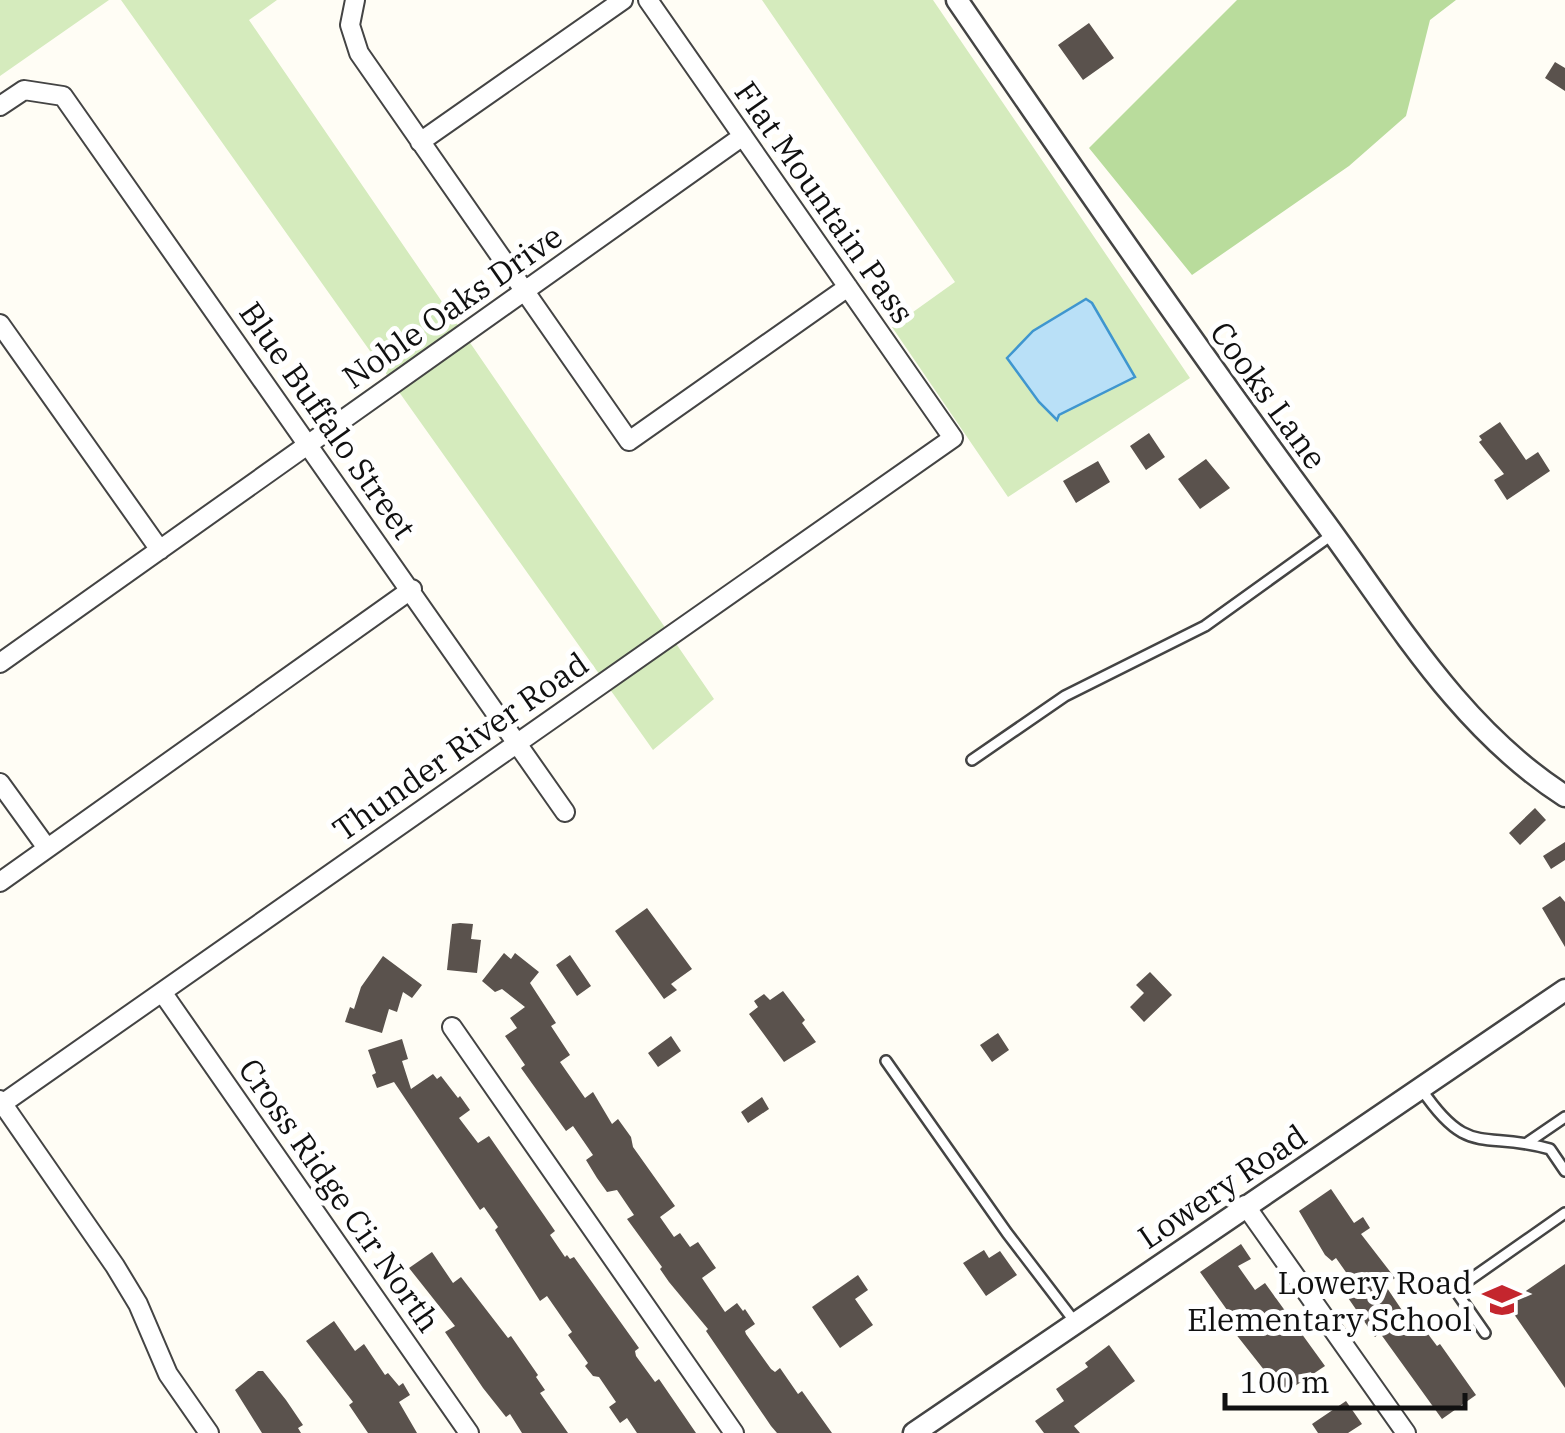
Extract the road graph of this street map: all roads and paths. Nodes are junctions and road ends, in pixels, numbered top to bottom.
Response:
1 (355, 0) edge
2 (623, 0) edge
3 (648, 0) edge
4 (958, 0) edge
5 (0, 106) edge
6 (743, 136) junction
7 (420, 142) junction
8 (848, 288) junction
9 (525, 291) junction
10 (0, 324) edge
11 (953, 438) joint
12 (308, 445) junction
13 (1333, 534) junction
14 (160, 550) junction
15 (412, 589) junction
16 (0, 664) edge
17 (518, 743) junction
18 (972, 760) dead end
19 (0, 783) edge
20 (1565, 796) edge
21 (565, 812) dead end
22 (47, 848) junction
23 (0, 882) edge
24 (1565, 990) edge
25 (162, 992) junction
26 (452, 1027) dead end
27 (886, 1061) dead end
28 (1421, 1087) junction
29 (1, 1102) edge
30 (1565, 1116) edge
31 (1528, 1143) junction
32 (1565, 1170) edge
33 (1245, 1205) junction
34 (1565, 1213) edge
35 (1076, 1322) junction
36 (1484, 1333) dead end
37 (209, 1433) edge
38 (469, 1433) edge
39 (734, 1433) edge
40 (914, 1433) edge
41 (1406, 1433) edge

1 - 7 street
2 - 7 street
3 - 6 street, Flat Mountain Pass
4 - 13 street, Cooks Lane
5 - 12 street, Blue Buffalo Street
6 - 8 street, Flat Mountain Pass
6 - 9 street, Noble Oaks Drive
7 - 9 street
8 - 9 street
8 - 11 street, Flat Mountain Pass
9 - 12 street, Noble Oaks Drive
10 - 14 street
11 - 17 street, Thunder River Road
12 - 14 street, Noble Oaks Drive
12 - 15 street, Blue Buffalo Street
13 - 18 lane
13 - 20 street, Cooks Lane
14 - 16 street, Noble Oaks Drive
15 - 17 street, Blue Buffalo Street
15 - 22 street
17 - 21 street, Blue Buffalo Street
17 - 25 street, Thunder River Road
19 - 22 street
22 - 23 street
24 - 28 street, Lowery Road
25 - 29 street, Thunder River Road
25 - 38 street, Cross Ridge Cir North
26 - 39 street
27 - 35 lane
28 - 31 lane
28 - 33 street, Lowery Road
29 - 37 street
30 - 31 lane
31 - 32 lane
33 - 35 street, Lowery Road
33 - 41 street
34 - 36 lane
35 - 40 street, Lowery Road

